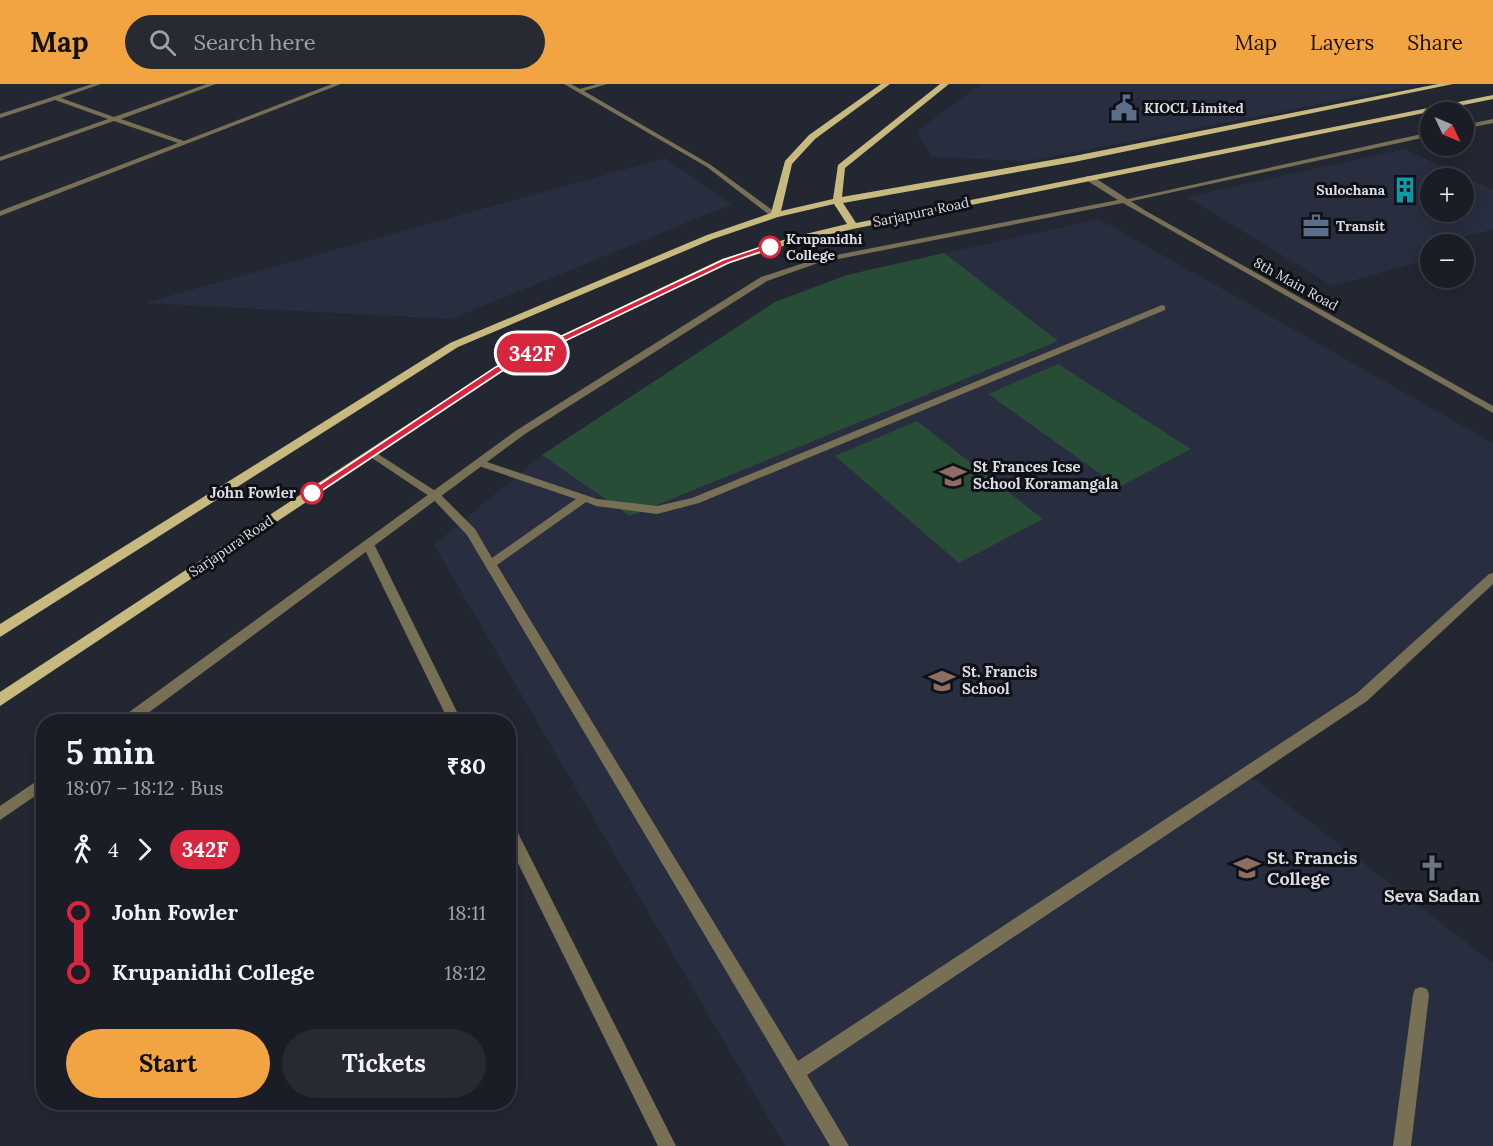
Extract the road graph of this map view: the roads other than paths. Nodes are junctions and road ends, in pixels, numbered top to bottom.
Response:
1 (98, 84) edge
2 (213, 84) edge
3 (338, 84) edge
4 (567, 84) edge
5 (604, 84) edge
6 (886, 84) edge
7 (945, 84) edge
8 (1449, 84) edge
9 (579, 91) junction
10 (1493, 97) edge
11 (55, 98) junction
12 (0, 116) edge
13 (115, 119) junction
14 (1493, 121) edge
15 (1474, 125) edge
16 (1420, 136) edge
17 (184, 143) junction
18 (0, 159) edge
19 (1089, 178) junction
20 (837, 201) junction
21 (1123, 201) junction
22 (0, 214) edge
23 (853, 226) junction
24 (785, 227) junction
25 (1162, 308) dead end
26 (1493, 410) edge
27 (371, 454) junction
28 (480, 463) junction
29 (436, 496) junction
30 (584, 499) junction
31 (368, 544) junction
32 (491, 564) junction
33 (1493, 577) edge
34 (0, 631) edge
35 (0, 700) edge
36 (137, 714) edge
37 (452, 714) edge
38 (36, 788) edge
39 (0, 814) edge
40 (516, 842) edge
41 (1421, 994) dead end
42 (795, 1073) junction
43 (667, 1146) edge
44 (840, 1146) edge
45 (1402, 1146) edge

1 - 11 street
2 - 13 street
3 - 17 street
4 - 9 street
5 - 9 street
6 - 24 main road
7 - 20 main road
8 - 20 main road, Sarjapura Road
9 - 24 street
10 - 19 main road, Sarjapura Road
11 - 12 street
11 - 13 street
13 - 17 street
13 - 18 street
14 - 15 street
16 - 21 street, Sarjapura Road
17 - 22 street
19 - 21 street, 8th Main Road
19 - 23 main road, Sarjapura Road
20 - 23 main road
20 - 24 main road, Sarjapura Road
21 - 26 street, 8th Main Road
21 - 28 street, Sarjapura Road
23 - 24 main road, Sarjapura Road
24 - 27 main road, Sarjapura Road
24 - 34 main road, Sarjapura Road
25 - 30 street
27 - 29 street
27 - 35 main road, Sarjapura Road
28 - 29 street, Sarjapura Road
28 - 30 street
29 - 31 street, Sarjapura Road
29 - 32 street
30 - 32 street
31 - 36 street, Sarjapura Road
31 - 37 street
32 - 42 street
33 - 42 street
38 - 39 street
40 - 43 street
41 - 45 street
42 - 44 street

